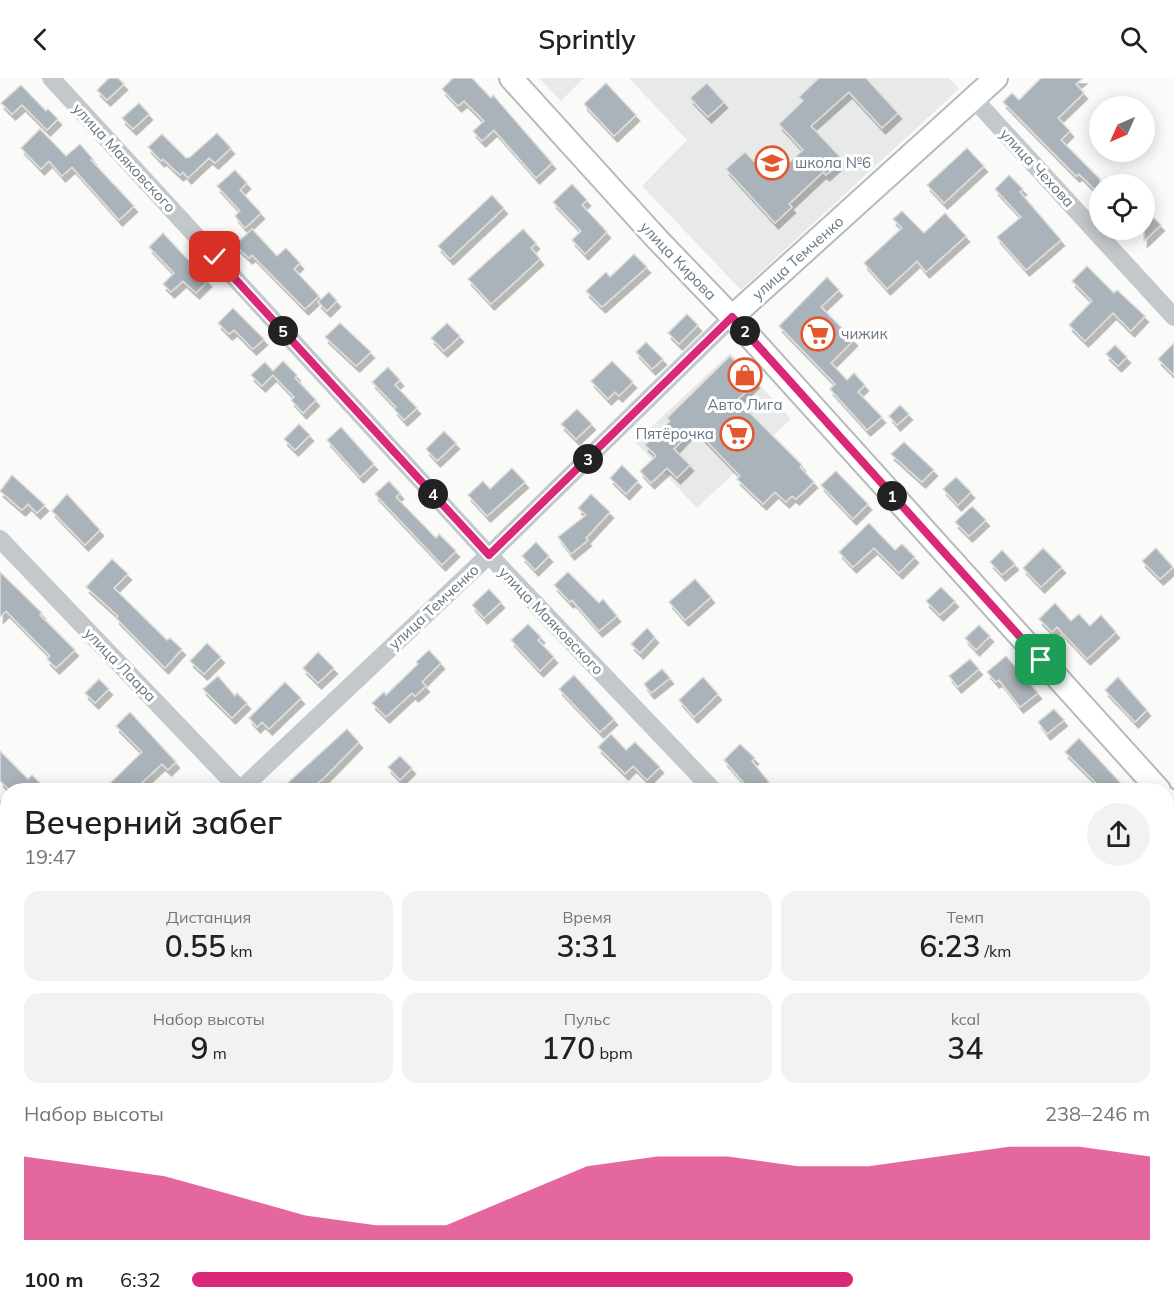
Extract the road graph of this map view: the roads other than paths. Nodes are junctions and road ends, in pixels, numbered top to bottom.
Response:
1 (51, 78) edge
2 (511, 78) edge
3 (996, 78) edge
4 (974, 99) junction
5 (732, 317) junction
6 (1174, 317) edge
7 (0, 539) edge
8 (489, 555) junction
9 (233, 783) edge
10 (247, 783) edge
11 (706, 783) edge
12 (1153, 783) edge

1 - 8 street, улица Маяковского
2 - 5 main road, улица Кирова
3 - 4 main road, улица Темченко
4 - 5 main road, улица Темченко
4 - 6 street, улица Чехова
5 - 8 street, улица Темченко
5 - 12 main road, улица Кирова
7 - 9 street, улица Лаара
8 - 10 street, улица Темченко
8 - 11 street, улица Маяковского

